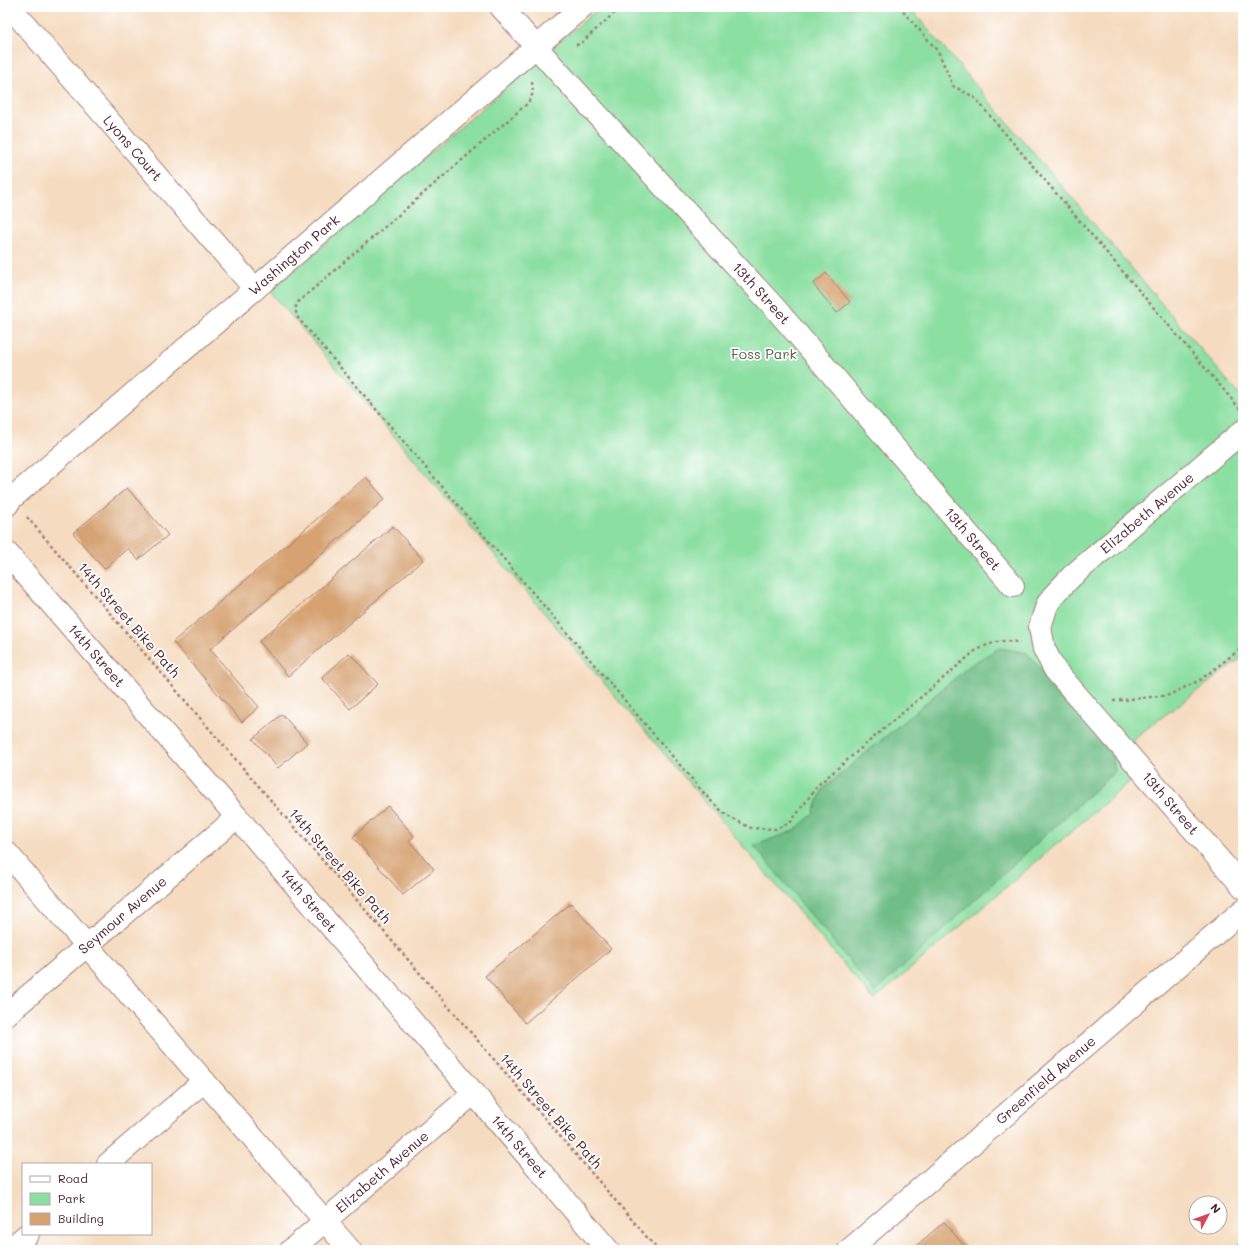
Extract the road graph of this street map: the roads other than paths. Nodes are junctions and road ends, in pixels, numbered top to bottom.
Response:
1 (10, 7) edge
2 (501, 7) edge
3 (582, 7) edge
4 (541, 52) junction
5 (255, 289) junction
6 (1243, 431) edge
7 (9, 502) edge
8 (7, 553) edge
9 (1013, 586) dead end
10 (1053, 596) joint
11 (237, 817) junction
12 (7, 853) edge
13 (1243, 887) edge
14 (1243, 910) edge
15 (87, 946) junction
16 (7, 1014) edge
17 (204, 1081) junction
18 (474, 1094) junction
19 (109, 1163) edge
20 (325, 1221) junction
21 (27, 1235) edge
22 (9, 1250) edge
23 (290, 1250) edge
24 (350, 1250) edge
25 (608, 1250) edge
26 (849, 1250) edge

1 - 5 street, Lyons Court
2 - 4 street, 13th Street
3 - 4 street, Washington Park
4 - 5 street, Washington Park
4 - 9 street, 13th Street
5 - 7 street, Washington Park
6 - 10 street, Elizabeth Avenue
8 - 11 street, 14th Street
10 - 13 street, 13th Street
11 - 15 street, Seymour Avenue
11 - 18 street, 14th Street
12 - 15 street
14 - 26 street, Greenfield Avenue
15 - 16 street, Seymour Avenue
15 - 17 street
17 - 19 street
17 - 20 street
18 - 20 street, Elizabeth Avenue
18 - 25 street, 14th Street
20 - 23 street, Elizabeth Avenue
20 - 24 street
21 - 22 street

